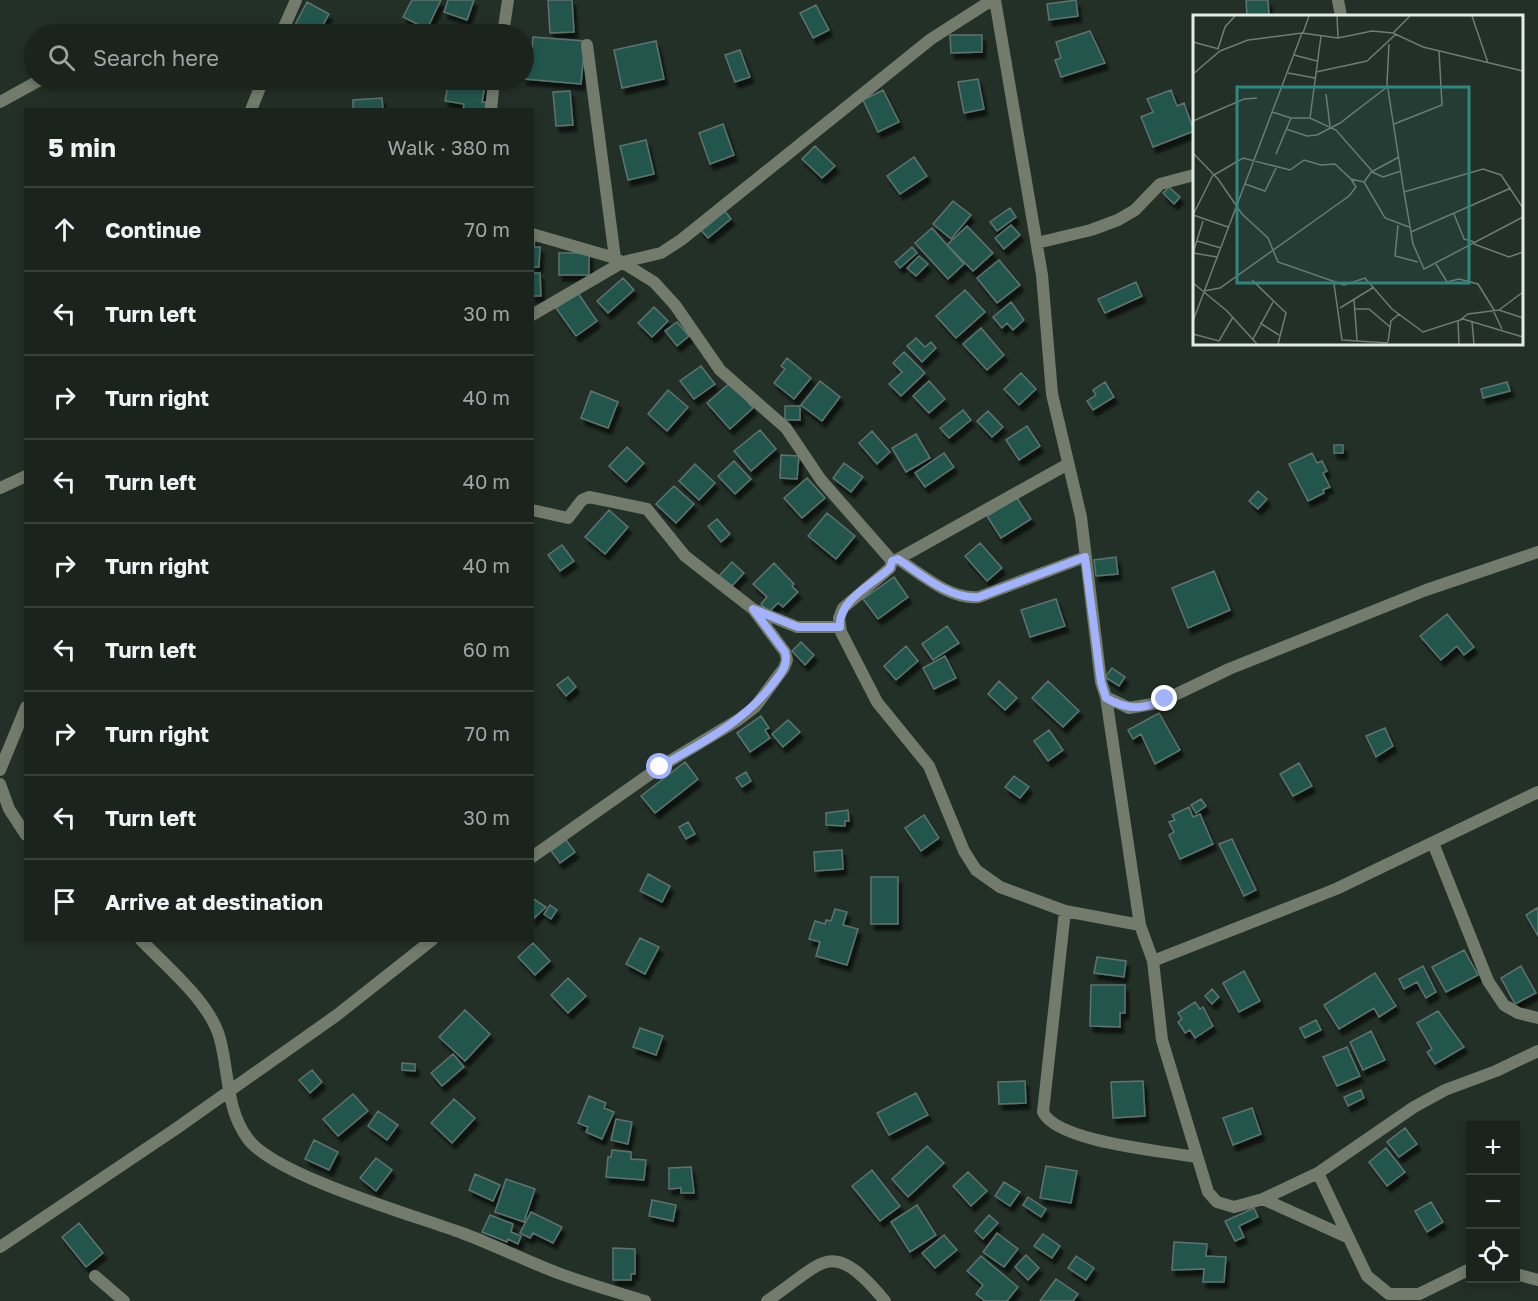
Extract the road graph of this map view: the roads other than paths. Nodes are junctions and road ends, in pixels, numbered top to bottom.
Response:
1 (296, 0) edge
2 (508, 0) edge
3 (994, 0) edge
4 (1338, 0) edge
5 (1341, 15) edge
6 (285, 24) edge
7 (504, 24) edge
8 (587, 45) dead end
9 (24, 89) edge
10 (259, 90) edge
11 (493, 90) edge
12 (0, 102) edge
13 (252, 108) edge
14 (491, 108) edge
15 (1193, 175) edge
16 (534, 235) edge
17 (1037, 243) junction
18 (619, 260) junction
19 (534, 314) edge
20 (1068, 464) junction
21 (24, 477) edge
22 (0, 488) edge
23 (534, 511) edge
24 (1538, 552) edge
25 (1085, 557) junction
26 (895, 560) junction
27 (753, 609) junction
28 (840, 627) junction
29 (1106, 698) junction
30 (24, 712) edge
31 (0, 770) edge
32 (0, 784) edge
33 (1538, 792) edge
34 (24, 832) edge
35 (1432, 843) junction
36 (534, 856) edge
37 (1065, 911) junction
38 (1140, 925) junction
39 (143, 942) edge
40 (429, 942) edge
41 (1153, 961) junction
42 (1538, 1018) edge
43 (1538, 1051) edge
44 (229, 1089) junction
45 (1196, 1157) junction
46 (1318, 1173) junction
47 (1263, 1198) junction
48 (1347, 1237) junction
49 (0, 1247) edge
50 (1466, 1271) edge
51 (1520, 1275) edge
52 (95, 1276) dead end
53 (1538, 1280) edge
54 (639, 1300) edge
55 (124, 1301) edge
56 (767, 1301) edge
57 (885, 1301) edge

1 - 6 street
2 - 7 street
3 - 17 street
3 - 18 street
4 - 5 street
8 - 18 street
9 - 12 street
10 - 13 street
11 - 14 street
15 - 17 street
16 - 18 street
17 - 20 street
18 - 19 street
18 - 26 street
20 - 25 street
20 - 26 street
21 - 22 street
23 - 27 street
24 - 29 street
25 - 26 street
25 - 29 street
26 - 28 street
27 - 28 street
27 - 36 street
28 - 37 street
29 - 38 street
30 - 31 street
32 - 34 street
33 - 35 street
35 - 41 street
35 - 42 street
37 - 38 street
37 - 45 street
38 - 41 street
39 - 44 street
40 - 44 street
41 - 45 street
43 - 46 street
44 - 49 street
44 - 54 street
45 - 47 street
46 - 47 street
46 - 48 street
47 - 48 street
48 - 50 street
51 - 53 street
52 - 55 street
56 - 57 street

